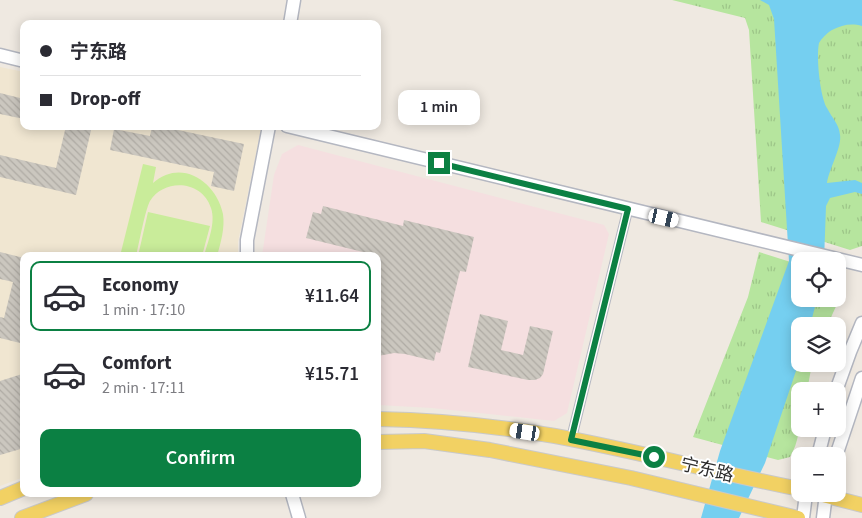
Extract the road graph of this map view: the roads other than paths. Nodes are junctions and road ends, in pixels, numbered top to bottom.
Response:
1 (294, 0) edge
2 (291, 20) edge
3 (0, 55) edge
4 (20, 60) edge
5 (268, 130) edge
6 (303, 130) edge
7 (628, 209) junction
8 (248, 252) edge
9 (862, 265) edge
10 (862, 323) edge
11 (862, 378) edge
12 (839, 382) edge
13 (381, 419) edge
14 (571, 440) junction
15 (381, 442) edge
16 (839, 447) edge
17 (791, 487) edge
18 (20, 490) edge
19 (78, 497) edge
20 (293, 497) edge
21 (0, 498) edge
22 (846, 500) edge
23 (805, 502) edge
24 (824, 502) edge
25 (862, 505) edge
26 (22, 518) edge
27 (299, 518) edge
28 (798, 518) edge
29 (803, 518) edge
30 (823, 518) edge

1 - 2 street
3 - 4 street
5 - 8 street
6 - 7 street
7 - 9 street
7 - 14 street
10 - 12 street
11 - 16 street
13 - 14 main road, 宁东路
14 - 17 main road, 宁东路
15 - 28 main road, 宁东路
18 - 21 main road
19 - 26 main road
20 - 27 street
22 - 25 main road
23 - 29 street
24 - 30 street

